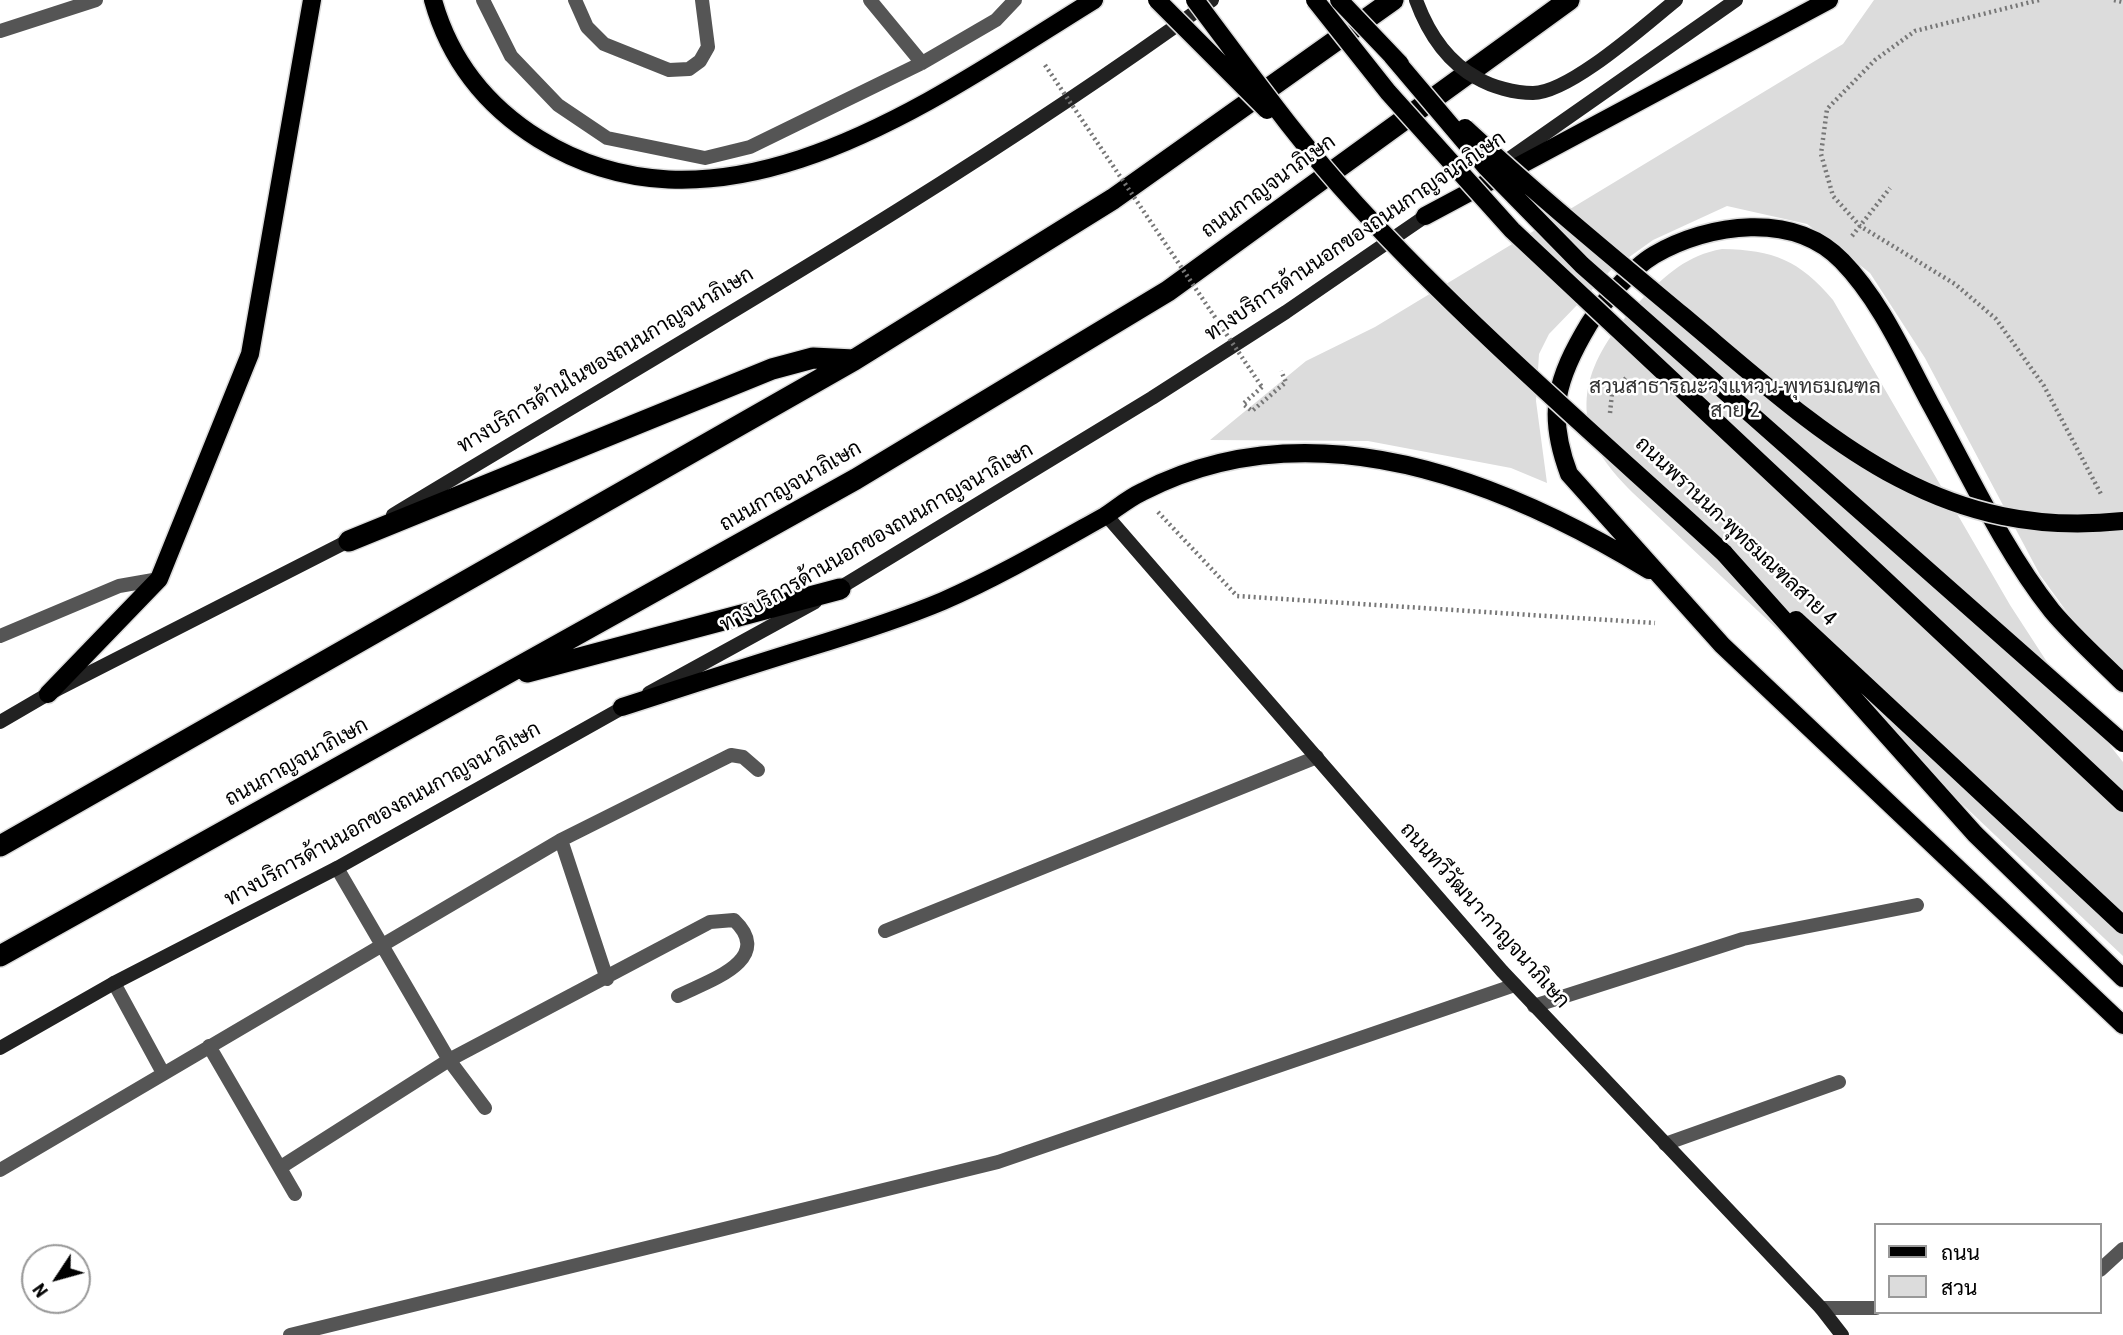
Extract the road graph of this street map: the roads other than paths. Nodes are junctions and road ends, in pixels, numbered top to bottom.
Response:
1 (96, 0) edge
2 (312, 0) edge
3 (433, 0) edge
4 (483, 0) edge
5 (575, 0) edge
6 (702, 0) edge
7 (870, 0) edge
8 (1015, 0) edge
9 (1094, 0) edge
10 (1157, 0) edge
11 (1195, 0) edge
12 (1212, 0) edge
13 (1315, 0) edge
14 (1339, 0) edge
15 (1393, 0) edge
16 (1416, 0) edge
17 (1569, 0) edge
18 (1676, 0) edge
19 (1737, 0) edge
20 (1829, 0) edge
21 (0, 31) edge
22 (1392, 56) junction
23 (922, 63) junction
24 (1307, 149) junction
25 (1425, 216) junction
26 (854, 360) junction
27 (1106, 515) junction
28 (2123, 521) edge
29 (349, 541) junction
30 (1724, 553) junction
31 (159, 579) junction
32 (1667, 581) junction
33 (839, 589) junction
34 (0, 636) edge
35 (495, 681) junction
36 (2123, 682) edge
37 (48, 694) junction
38 (622, 707) junction
39 (0, 722) edge
40 (2123, 743) edge
41 (1317, 757) junction
42 (758, 770) dead end
43 (2123, 803) edge
44 (561, 840) junction
45 (0, 846) edge
46 (337, 868) junction
47 (1917, 905) dead end
48 (2123, 925) edge
49 (885, 931) dead end
50 (381, 943) junction
51 (0, 956) edge
52 (2123, 978) edge
53 (607, 979) junction
54 (114, 983) junction
55 (1515, 985) junction
56 (678, 996) dead end
57 (1534, 1006) junction
58 (2123, 1025) edge
59 (209, 1046) junction
60 (0, 1048) edge
61 (449, 1060) junction
62 (163, 1073) junction
63 (1839, 1082) dead end
64 (485, 1108) dead end
65 (1665, 1144) junction
66 (281, 1167) junction
67 (0, 1170) edge
68 (295, 1194) dead end
69 (2123, 1249) edge
70 (2102, 1268) edge
71 (1821, 1308) junction
72 (1874, 1308) edge
73 (290, 1335) edge
74 (1842, 1335) edge

1 - 21 street
2 - 31 main road
3 - 9 main road
4 - 23 street
5 - 6 street
7 - 23 street
8 - 23 street
10 - 24 main road, bridge
11 - 24 main road, ถนนพรานนก-พุทธมณฑลสาย 4, bridge
12 - 29 main road, ทางบริการด้านในของถนนกาญจนาภิเษก
13 - 43 main road, bridge
14 - 22 main road, bridge
15 - 26 highway
16 - 18 main road, bridge
17 - 35 highway, ถนนกาญจนาภิเษก
19 - 25 main road, ทางบริการด้านนอกของถนนกาญจนาภิเษก
20 - 25 main road
22 - 28 main road, bridge
22 - 40 main road, bridge
24 - 30 main road, ถนนพรานนก-พุทธมณฑลสาย 4, bridge
25 - 33 main road, ทางบริการด้านนอกของถนนกาญจนาภิเษก
26 - 29 highway
26 - 45 highway
27 - 32 main road
27 - 38 main road
27 - 41 main road, ถนนทวีวัฒนา-กาญจนาภิเษก
29 - 37 main road, ทางบริการด้านในของถนนกาญจนาภิเษก
30 - 48 main road, ถนนพรานนก-พุทธมณฑลสาย 4
30 - 52 main road
31 - 34 street
31 - 37 main road
32 - 36 main road
32 - 58 main road
33 - 35 highway
33 - 38 main road, ทางบริการด้านนอกของถนนกาญจนาภิเษก
35 - 51 highway, ถนนกาญจนาภิเษก
37 - 39 main road, ทางบริการด้านในของถนนกาญจนาภิเษก
38 - 46 main road, ทางบริการด้านนอกของถนนกาญจนาภิเษก
41 - 49 street
41 - 55 main road, ถนนทวีวัฒนา-กาญจนาภิเษก
42 - 44 street
44 - 50 street
44 - 53 street
46 - 50 street
46 - 54 main road, ทางบริการด้านนอกของถนนกาญจนาภิเษก
47 - 57 street
50 - 59 street
50 - 61 street
53 - 56 street
53 - 61 street
54 - 60 main road, ทางบริการด้านนอกของถนนกาญจนาภิเษก
54 - 62 street
55 - 57 main road, ถนนทวีวัฒนา-กาญจนาภิเษก
55 - 73 street
57 - 65 main road, ถนนทวีวัฒนา-กาญจนาภิเษก
59 - 62 street
59 - 66 street
61 - 64 street
61 - 66 street
62 - 67 street
63 - 65 street
65 - 71 main road, ถนนทวีวัฒนา-กาญจนาภิเษก
66 - 68 street
69 - 70 street
71 - 72 street
71 - 74 main road, ถนนทวีวัฒนา-กาญจนาภิเษก

